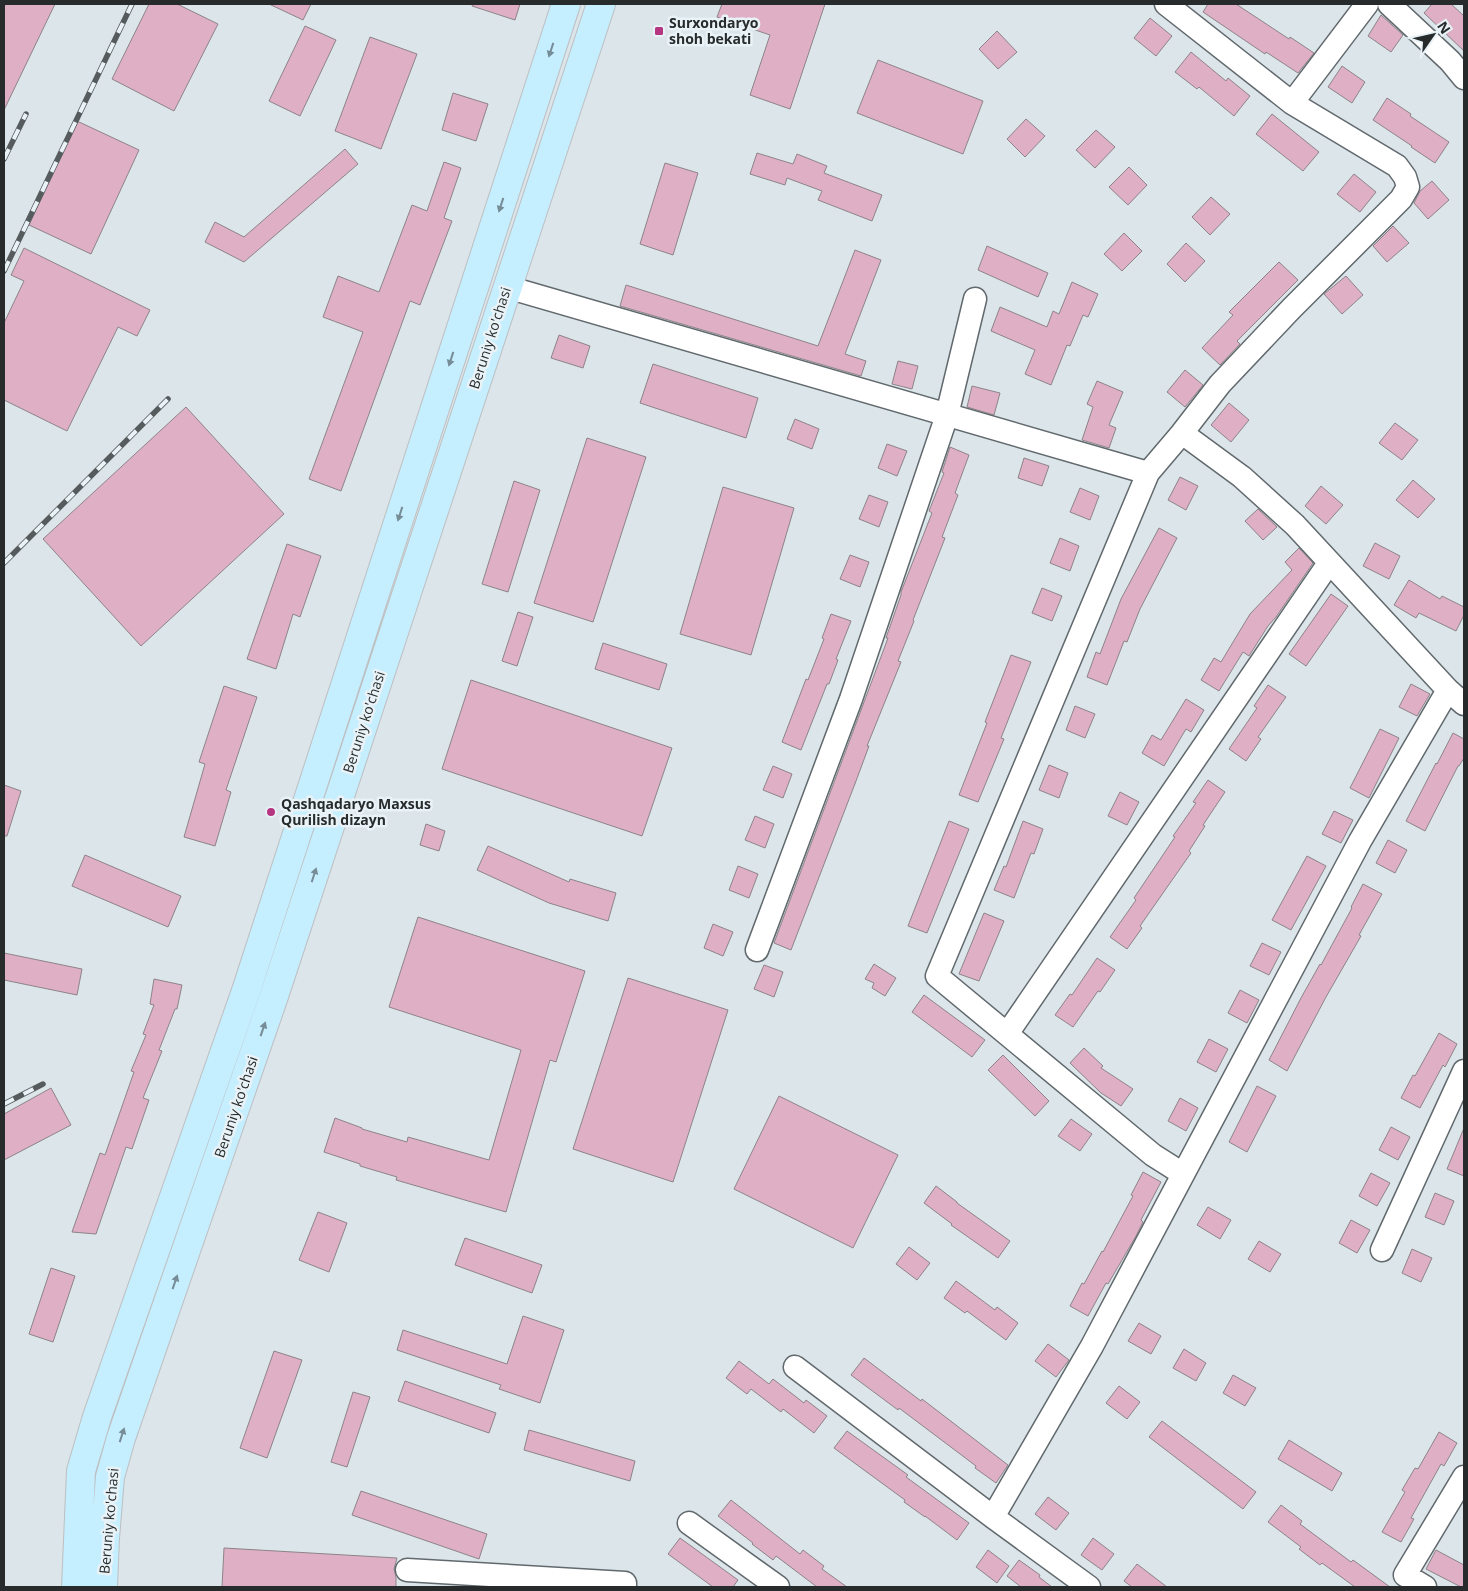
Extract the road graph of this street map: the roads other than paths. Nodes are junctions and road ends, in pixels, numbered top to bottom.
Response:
1 (601, 4) edge
2 (1166, 4) edge
3 (1367, 4) edge
4 (1388, 4) edge
5 (563, 14) edge
6 (590, 35) junction
7 (1464, 78) edge
8 (1292, 102) junction
9 (507, 287) junction
10 (975, 298) dead end
11 (947, 415) junction
12 (1182, 433) junction
13 (1148, 473) junction
14 (1329, 563) junction
15 (1456, 697) edge
16 (757, 950) dead end
17 (247, 988) junction
18 (274, 996) junction
19 (1007, 1034) junction
20 (1464, 1071) edge
21 (1183, 1174) junction
22 (1382, 1250) dead end
23 (795, 1367) dead end
24 (1464, 1476) edge
25 (993, 1517) junction
26 (689, 1523) dead end
27 (407, 1570) dead end
28 (76, 1587) edge
29 (103, 1587) edge
30 (625, 1587) edge
31 (778, 1587) edge
32 (1089, 1587) edge
33 (1426, 1587) edge

1 - 6 main road, Beruniy ko'chasi
2 - 8 street
3 - 8 street
4 - 7 street
5 - 6 main road
5 -> 17 main road, Beruniy ko'chasi
6 - 9 main road, Beruniy ko'chasi
8 - 12 street
9 - 11 street
18 -> 9 main road, Beruniy ko'chasi
10 - 11 street
11 - 13 street
11 - 16 street
12 - 13 street
12 - 14 street
13 - 19 street
14 - 15 street
14 - 19 street
15 - 21 street
17 - 18 main road
17 - 28 main road, Beruniy ko'chasi
29 -> 18 main road, Beruniy ko'chasi
19 - 21 street
20 - 22 street
21 - 25 street
23 - 25 street
24 - 33 street
25 - 32 street
26 - 31 street
27 - 30 street

